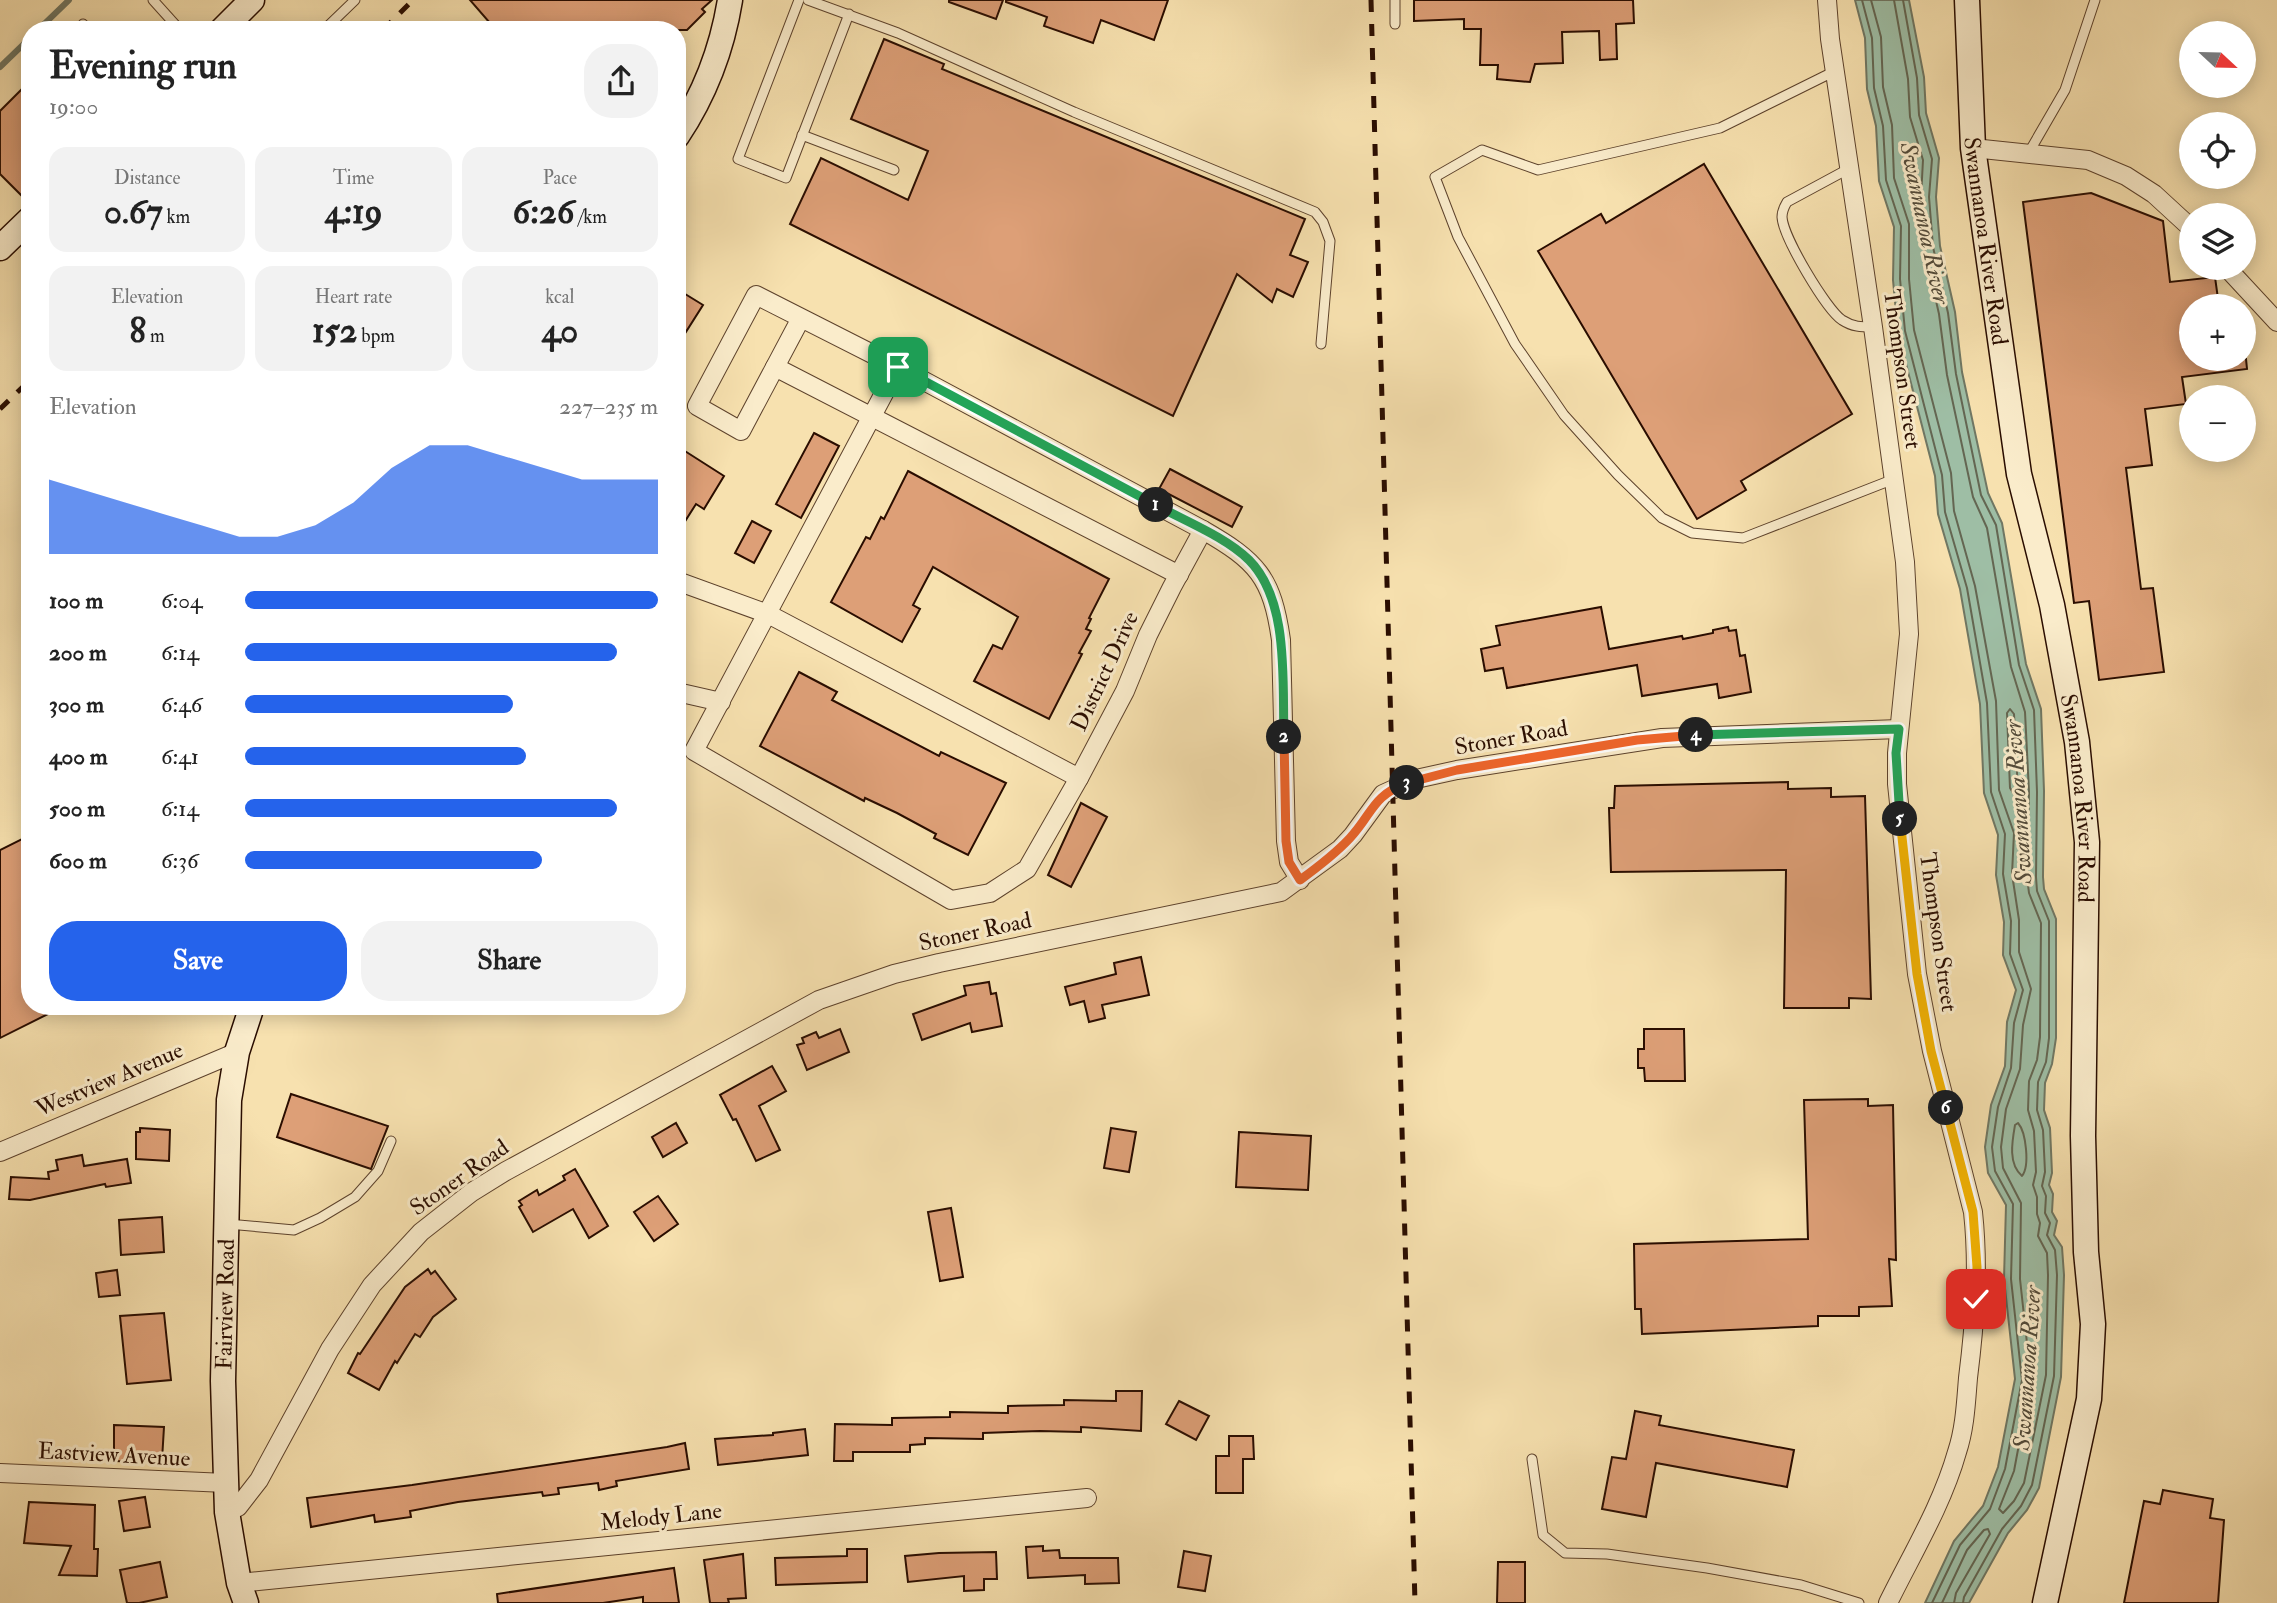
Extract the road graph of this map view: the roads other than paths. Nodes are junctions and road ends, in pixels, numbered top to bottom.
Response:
1 (153, 0) edge
2 (252, 0) edge
3 (355, 0) edge
4 (730, 0) edge
5 (799, 0) edge
6 (808, 0) edge
7 (1395, 0) edge
8 (1827, 0) edge
9 (1967, 0) edge
10 (2095, 0) edge
11 (849, 14) junction
12 (172, 21) edge
13 (231, 21) edge
14 (333, 21) edge
15 (1395, 24) dead end
16 (1835, 71) junction
17 (686, 123) edge
18 (802, 135) junction
19 (1973, 148) junction
20 (2028, 154) junction
21 (1850, 168) junction
22 (894, 170) dead end
23 (2179, 217) edge
24 (21, 228) edge
25 (0, 248) edge
26 (2238, 280) edge
27 (801, 318) junction
28 (2277, 322) edge
29 (1873, 327) junction
30 (1321, 344) dead end
31 (775, 367) junction
32 (898, 367) junction
33 (872, 415) junction
34 (1894, 479) junction
35 (1203, 530) junction
36 (1179, 575) junction
37 (686, 584) edge
38 (768, 614) junction
39 (686, 694) edge
40 (721, 702) junction
41 (1899, 729) junction
42 (686, 748) edge
43 (686, 750) edge
44 (1079, 778) junction
45 (1300, 880) junction
46 (250, 1015) edge
47 (237, 1052) junction
48 (391, 1142) dead end
49 (0, 1152) edge
50 (226, 1224) junction
51 (1532, 1459) dead end
52 (0, 1473) edge
53 (226, 1483) junction
54 (1087, 1499) dead end
55 (227, 1512) junction
56 (242, 1593) edge
57 (1860, 1603) edge
58 (1888, 1603) edge
59 (2045, 1603) edge

1 - 12 lane
2 - 13 main road
3 - 14 lane
4 - 17 main road
5 - 18 lane
6 - 11 lane
7 - 15 lane
8 - 16 street, Thompson Street
9 - 19 main road, Swannanoa River Road
10 - 20 lane
11 - 18 lane
11 - 30 lane
16 - 21 street, Thompson Street
16 - 34 lane
18 - 22 lane
19 - 20 street
19 - 59 main road, Swannanoa River Road
20 - 23 street
21 - 29 street, Thompson Street
21 - 29 lane
24 - 25 main road
26 - 28 street
27 - 31 street
27 - 31 street
27 - 32 street
29 - 34 street, Thompson Street
31 - 33 street
32 - 33 street
32 - 35 street
33 - 36 street
33 - 38 street
34 - 41 street, Thompson Street
35 - 36 street, District Drive
35 - 45 street
36 - 44 street, District Drive
37 - 38 street
38 - 40 street
38 - 44 street
39 - 40 street
40 - 42 street
41 - 45 street, Stoner Road
41 - 58 street, Thompson Street
43 - 44 street, District Drive
45 - 55 street, Stoner Road
46 - 47 main road, Fairview Road
47 - 49 street, Westview Avenue
47 - 50 main road, Fairview Road
48 - 50 lane
50 - 53 main road, Fairview Road
51 - 57 lane
52 - 53 street, Eastview Avenue
53 - 55 main road, Fairview Road
54 - 56 street, Melody Lane
55 - 56 main road, Fairview Road

